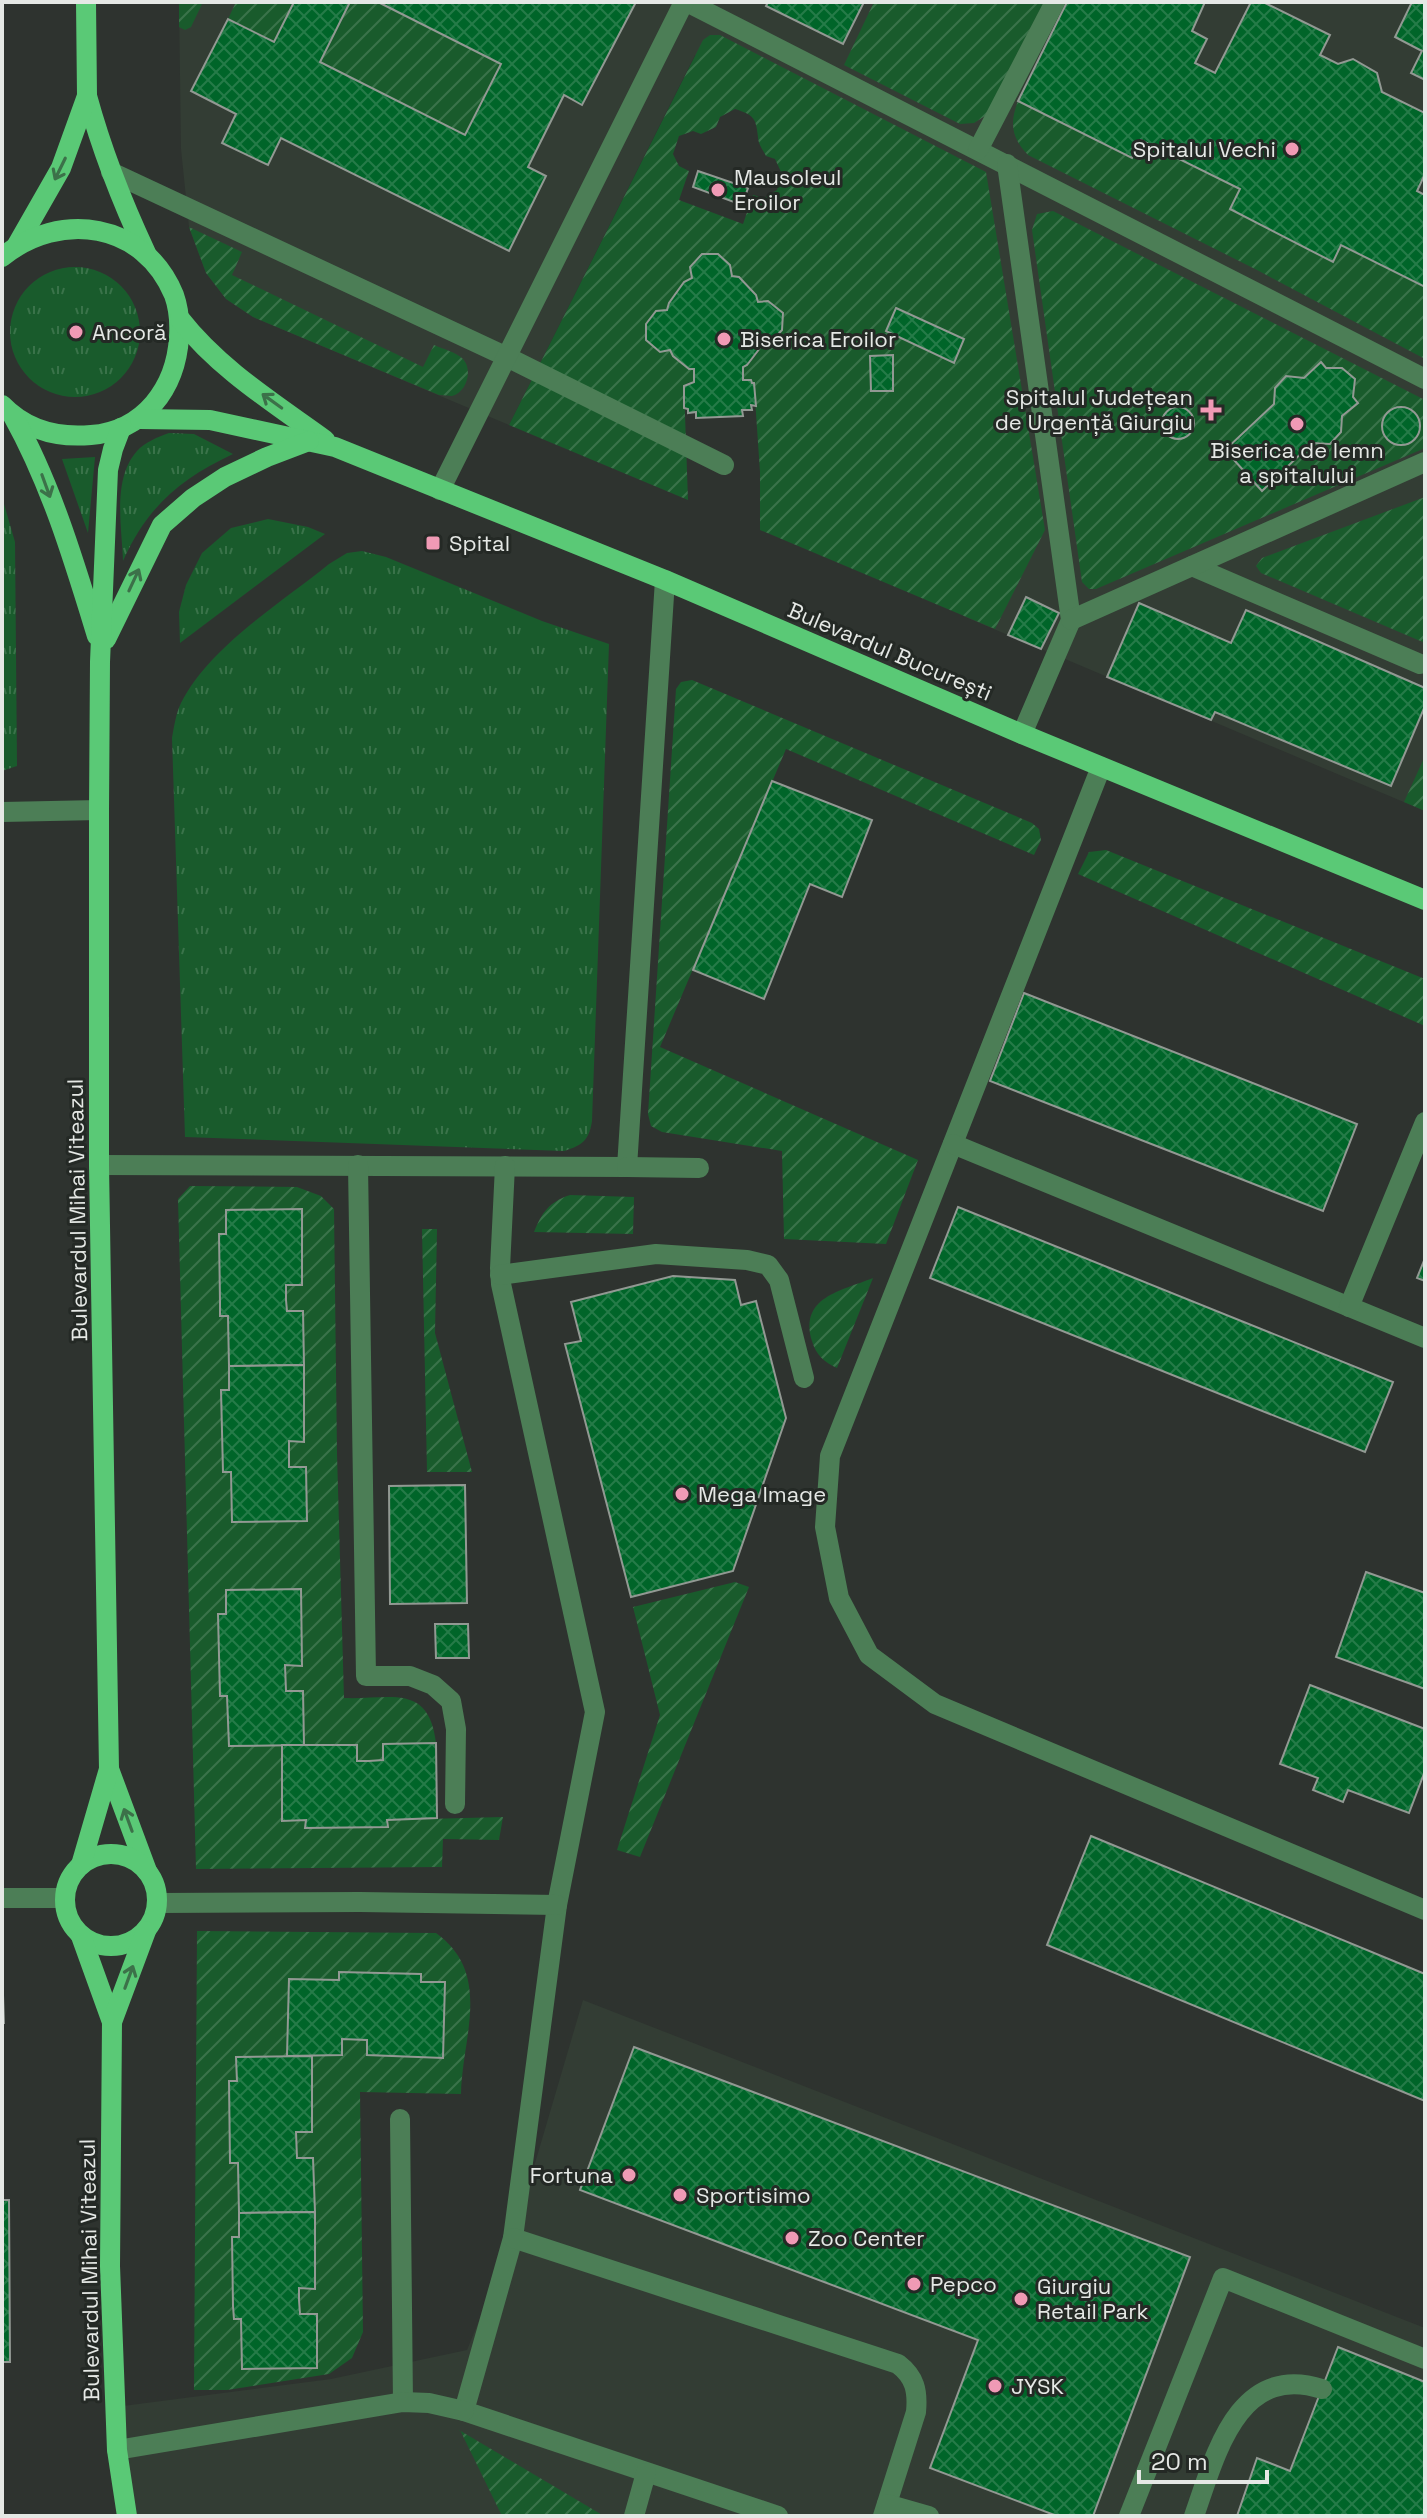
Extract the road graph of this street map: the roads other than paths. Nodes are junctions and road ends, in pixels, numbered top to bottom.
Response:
1 (86, 2) edge
2 (686, 2) edge
3 (1055, 2) edge
4 (87, 96) junction
5 (978, 150) junction
6 (1007, 164) junction
7 (111, 172) junction
8 (9, 251) edge
9 (148, 257) junction
10 (180, 319) junction
11 (505, 356) junction
12 (1425, 379) edge
13 (7, 411) edge
14 (140, 419) junction
15 (121, 428) junction
16 (309, 441) junction
17 (335, 447) junction
18 (1425, 462) edge
19 (724, 465) dead end
20 (440, 490) junction
21 (1192, 566) junction
22 (665, 580) junction
23 (1071, 620) junction
24 (101, 650) junction
25 (1420, 664) dead end
26 (1022, 734) junction
27 (1101, 767) junction
28 (99, 810) junction
29 (2, 812) edge
30 (1425, 900) edge
31 (1425, 1122) edge
32 (953, 1144) junction
33 (99, 1165) junction
34 (358, 1165) junction
35 (505, 1166) junction
36 (627, 1167) junction
37 (699, 1168) dead end
38 (500, 1275) junction
39 (1349, 1307) junction
40 (1425, 1338) edge
41 (804, 1378) dead end
42 (109, 1769) junction
43 (455, 1804) dead end
44 (81, 1865) junction
45 (147, 1871) junction
46 (2, 1898) edge
47 (65, 1898) junction
48 (159, 1903) junction
49 (557, 1905) junction
50 (1425, 1910) edge
51 (146, 1931) junction
52 (81, 1936) junction
53 (112, 2022) junction
54 (400, 2119) dead end
55 (513, 2238) junction
56 (1425, 2359) edge
57 (1322, 2389) dead end
58 (403, 2402) junction
59 (464, 2411) junction
60 (117, 2450) junction
61 (646, 2473) junction
62 (885, 2510) edge
63 (127, 2516) edge
64 (634, 2516) edge
65 (778, 2516) edge
66 (929, 2516) edge
67 (1129, 2516) edge
68 (1194, 2516) edge

1 - 4 main road
2 - 5 street
2 - 11 street
3 - 5 street
4 - 7 main road
4 -> 8 main road
5 - 6 street
6 - 12 street
6 - 23 street
7 - 9 main road
7 - 11 street
8 - 9 main road
9 - 10 main road
10 - 14 main road
17 -> 10 main road, Bulevardul București
11 - 19 street
11 - 20 street
13 - 15 main road
13 -> 24 main road, Bulevardul Mihai Viteazul
14 - 15 main road
14 - 16 main road, Bulevardul București
15 - 24 main road, Bulevardul Mihai Viteazul
16 - 17 main road, Bulevardul București
24 -> 16 main road
17 - 20 main road, Bulevardul București
18 - 21 street
20 - 22 main road, Bulevardul București
21 - 23 street
21 - 25 street
22 - 26 main road, Bulevardul București
22 - 36 street
23 - 26 street
24 - 28 main road, Bulevardul Mihai Viteazul
26 - 27 main road, Bulevardul București
27 - 30 main road, Bulevardul București
27 - 32 street
28 - 29 street
28 - 33 main road, Bulevardul Mihai Viteazul
31 - 39 street
32 - 39 street
32 - 50 street
33 - 34 street
33 - 42 main road, Bulevardul Mihai Viteazul
34 - 35 street
34 - 43 street
35 - 36 street
35 - 38 street
36 - 37 street
38 - 41 street
38 - 49 street
39 - 40 street
42 - 44 main road, Bulevardul Mihai Viteazul
45 -> 42 main road, Bulevardul Mihai Viteazul
44 - 45 main road
44 - 47 main road
45 - 48 main road
46 - 47 street
47 - 52 main road
48 - 49 street
48 - 51 main road
49 - 55 street
51 - 52 main road
53 -> 51 main road, Bulevardul Mihai Viteazul
52 - 53 main road, Bulevardul Mihai Viteazul
53 - 60 main road, Bulevardul Mihai Viteazul
54 - 58 street
55 - 59 street
55 - 62 street
56 - 67 street
57 - 68 street
58 - 59 street
58 - 60 street
59 - 61 street
60 - 63 main road, Bulevardul Mihai Viteazul
61 - 64 street
61 - 65 street
62 - 66 street

